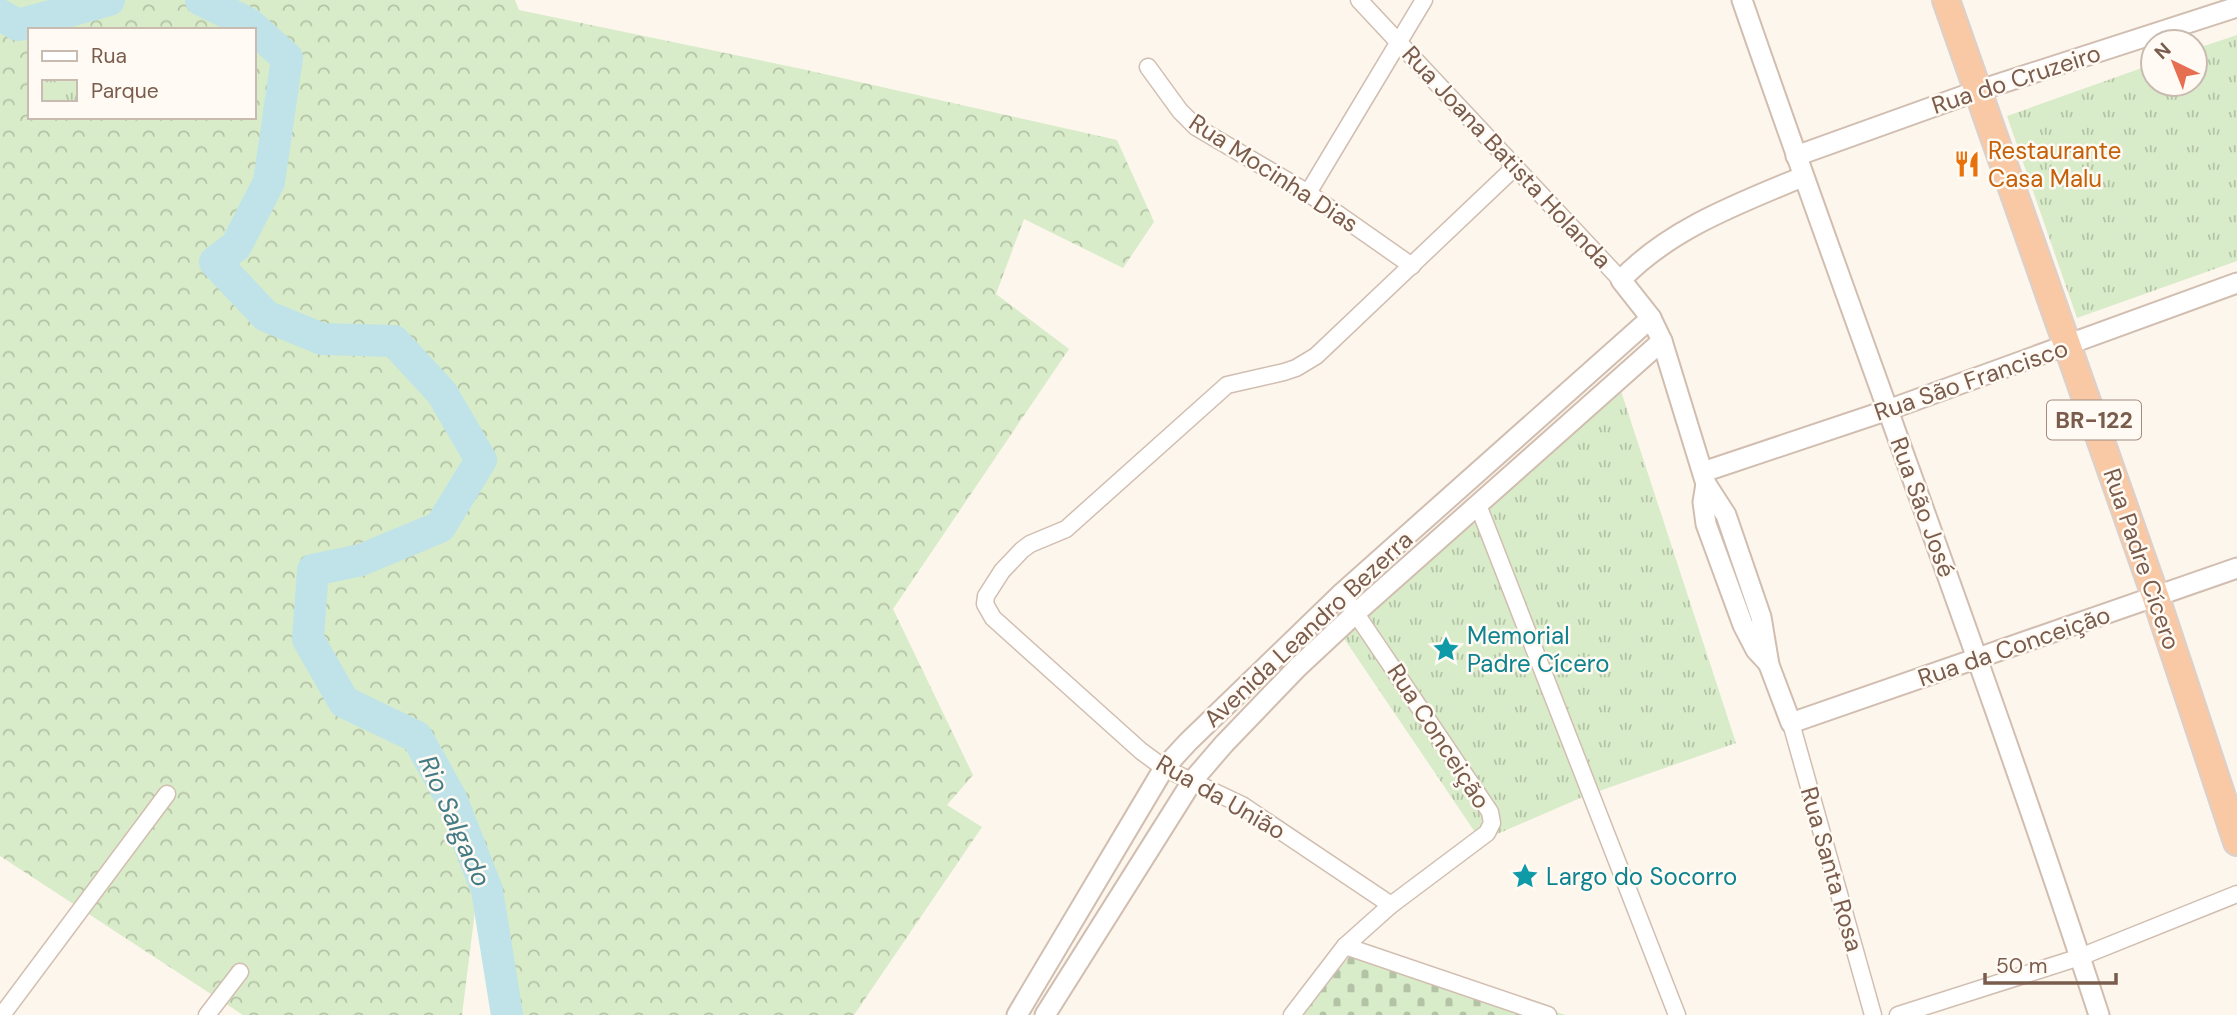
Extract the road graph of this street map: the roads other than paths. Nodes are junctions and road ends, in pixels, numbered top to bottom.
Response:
1 (1359, 0) edge
2 (1424, 0) edge
3 (1742, 0) edge
4 (1946, 0) edge
5 (2237, 7) edge
6 (1399, 41) junction
7 (1148, 67) dead end
8 (1977, 91) junction
9 (1796, 156) junction
10 (1514, 168) junction
11 (1802, 177) junction
12 (1308, 193) junction
13 (1412, 266) junction
14 (1621, 280) junction
15 (2237, 283) edge
16 (1651, 318) junction
17 (1662, 341) junction
18 (2067, 346) junction
19 (1888, 410) junction
20 (1705, 478) junction
21 (1478, 505) junction
22 (2237, 568) edge
23 (1342, 593) junction
24 (2157, 598) junction
25 (1357, 612) junction
26 (1977, 658) junction
27 (1791, 723) junction
28 (1164, 768) junction
29 (1192, 780) junction
30 (167, 794) dead end
31 (2237, 842) edge
32 (2237, 894) edge
33 (1391, 905) junction
34 (1345, 946) junction
35 (2080, 957) junction
36 (240, 972) dead end
37 (1022, 1013) edge
38 (2, 1015) edge
39 (207, 1015) edge
40 (1045, 1015) edge
41 (1292, 1015) edge
42 (1548, 1015) edge
43 (1677, 1015) edge
44 (1873, 1015) edge
45 (1898, 1015) edge
46 (2099, 1015) edge

1 - 6 street, Rua Joana Batista Holanda
2 - 6 street
3 - 9 street, Rua São José
4 - 8 highway, Rua Padre Cícero / BR-122
5 - 8 street, Rua do Cruzeiro
6 - 10 street, Rua Joana Batista Holanda
6 - 12 street
7 - 12 street, Rua Mocinha Dias
8 - 9 street, Rua do Cruzeiro
8 - 18 highway, Rua Padre Cícero / BR-122
9 - 11 street, Rua São José
10 - 13 street
10 - 14 street, Rua Joana Batista Holanda
11 - 14 street
11 - 19 street, Rua São José
12 - 13 street, Rua Mocinha Dias
13 - 28 street, Rua da União
14 - 16 street, Rua Joana Batista Holanda
15 - 18 street, Rua São Francisco
16 - 17 street
16 - 23 street, Avenida Leandro Bezerra
17 - 20 street
17 - 21 street, Avenida Leandro Bezerra
18 - 19 street, Rua São Francisco
18 - 24 highway, Rua Padre Cícero / BR-122
19 - 20 street, Rua São Francisco
19 - 26 street, Rua São José
20 - 27 street
21 - 25 street, Avenida Leandro Bezerra
21 - 43 street
22 - 24 street, Rua da Conceição
23 - 25 street, Rua Conceição
23 - 28 street, Avenida Leandro Bezerra
24 - 26 street, Rua da Conceição
24 - 31 highway, Rua Padre Cícero / BR-122
25 - 29 street, Avenida Leandro Bezerra
25 - 33 street, Rua Conceição
26 - 27 street, Rua da Conceição
26 - 35 street, Rua São José
27 - 44 street, Rua Santa Rosa
28 - 29 street, Rua da União
28 - 37 street, Avenida Leandro Bezerra
29 - 33 street, Rua da União
29 - 40 street, Avenida Leandro Bezerra
30 - 38 street
32 - 35 street
33 - 34 street, Rua Conceição
34 - 41 street, Rua Conceição
34 - 42 street
35 - 45 street
35 - 46 street, Rua São José
36 - 39 street

